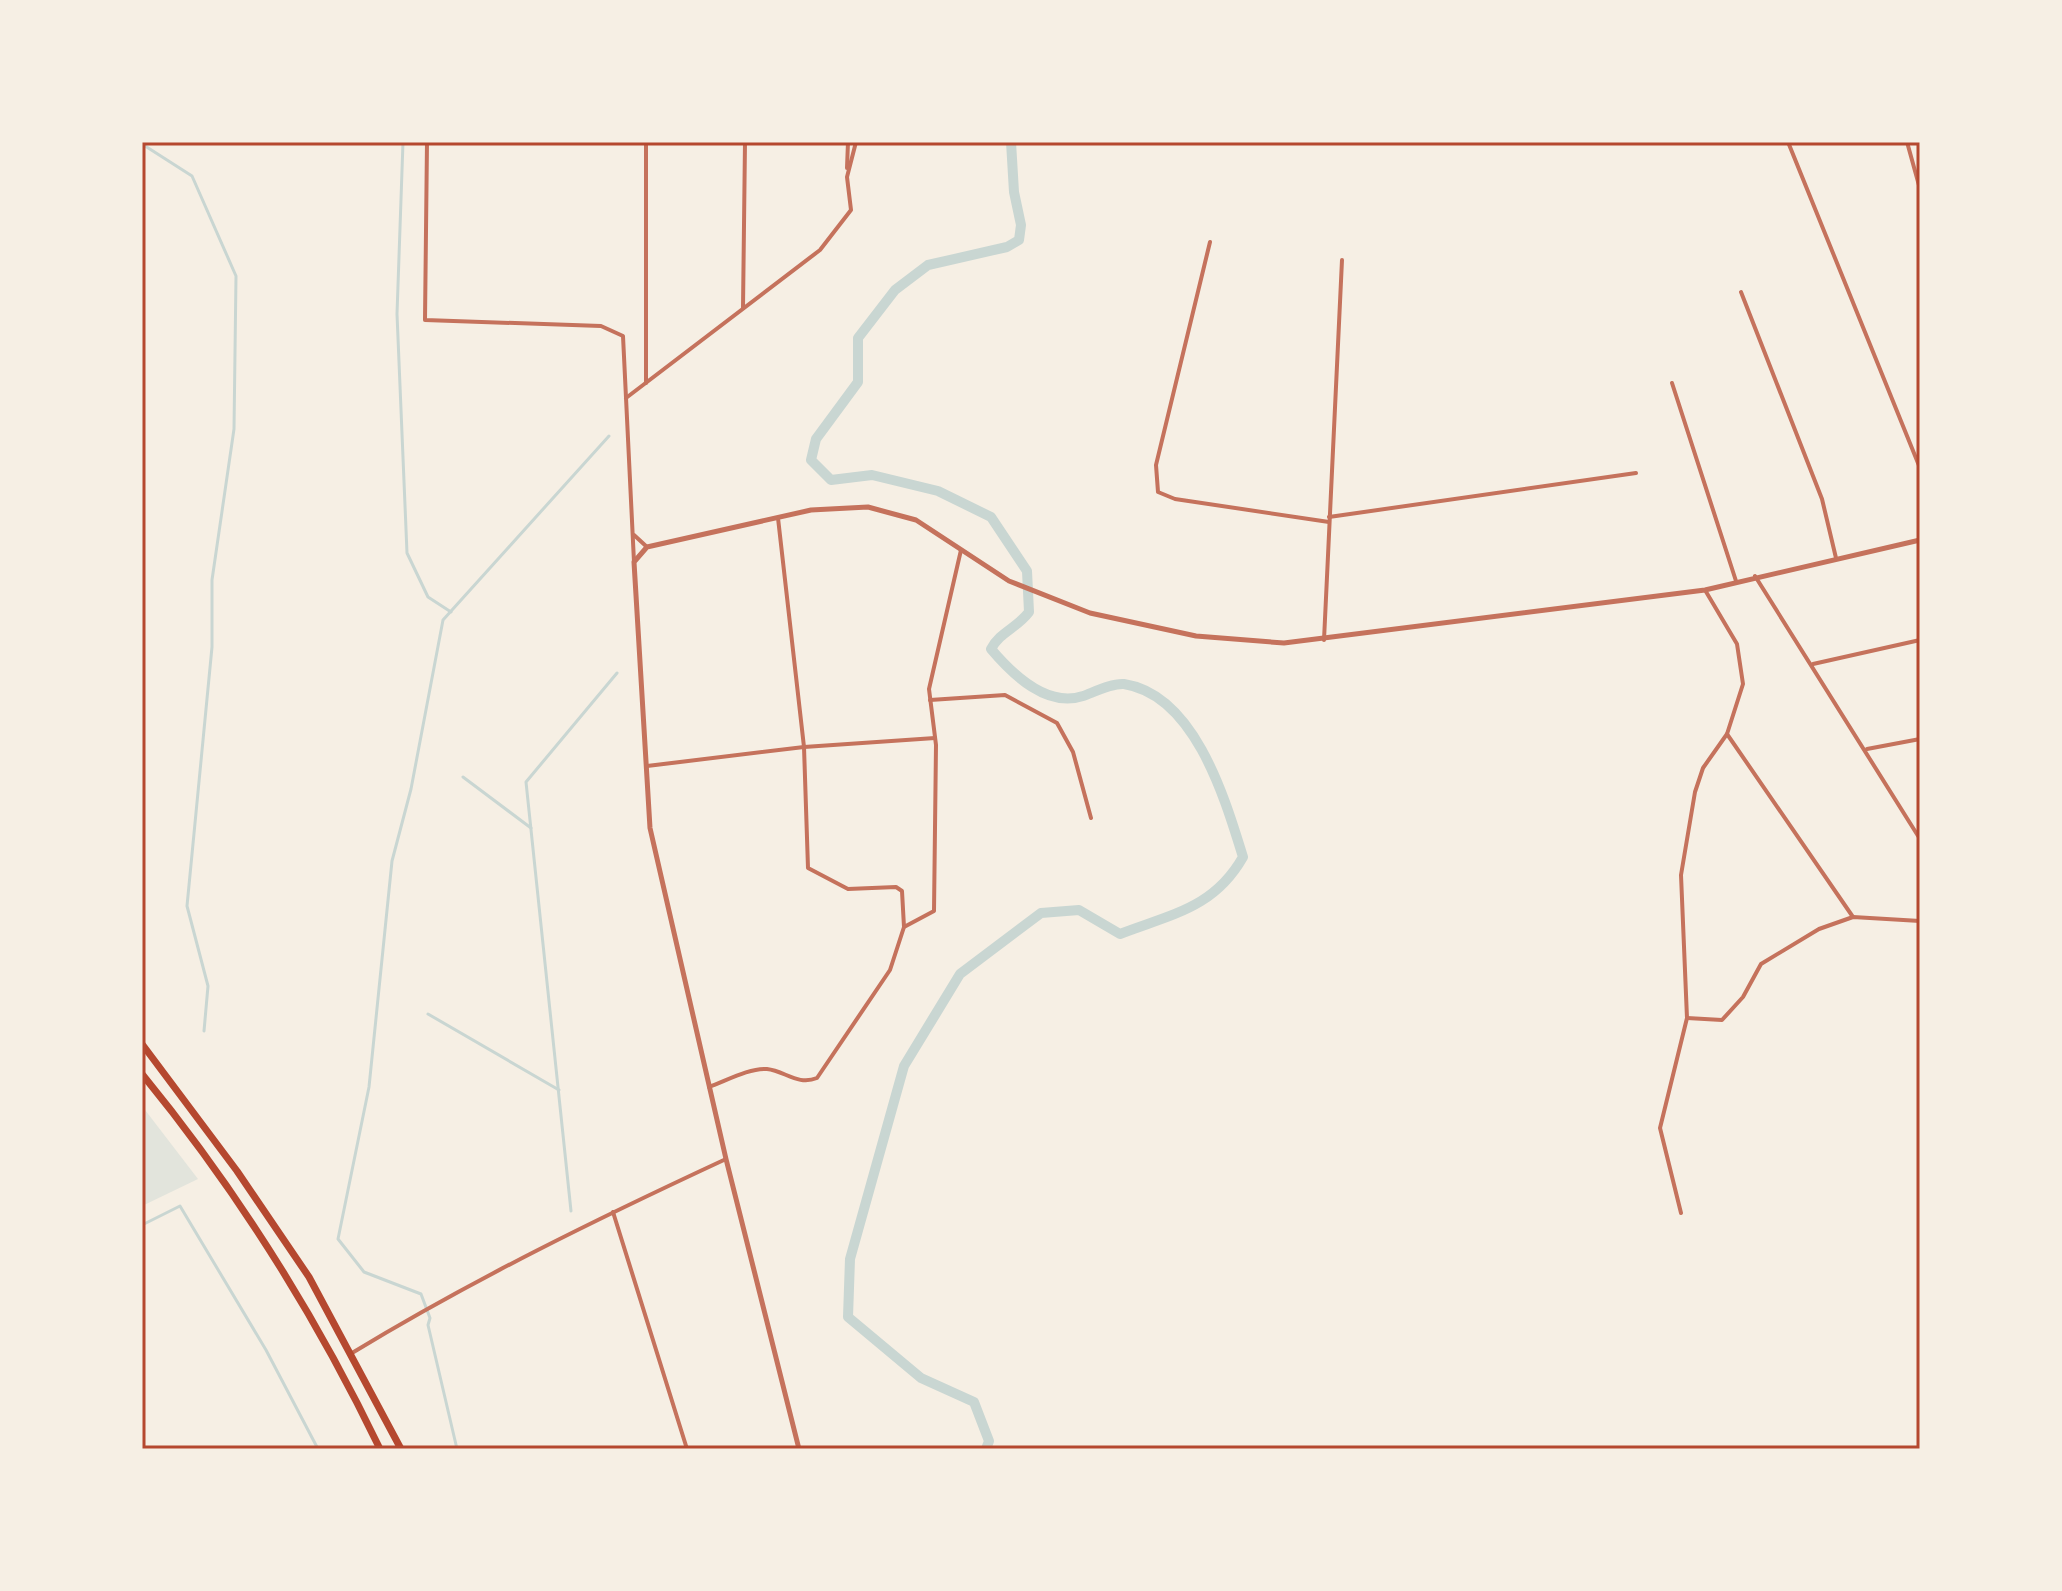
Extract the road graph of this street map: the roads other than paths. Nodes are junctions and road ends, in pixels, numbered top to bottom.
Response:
1 (427, 142) edge
2 (646, 142) edge
3 (745, 142) edge
4 (848, 142) edge
5 (856, 142) edge
6 (1788, 142) edge
7 (1907, 142) edge
8 (847, 177) junction
9 (1920, 189) edge
10 (1210, 242) dead end
11 (1342, 260) dead end
12 (1741, 292) dead end
13 (743, 309) junction
14 (646, 383) junction
15 (1672, 383) dead end
16 (626, 398) junction
17 (1920, 468) edge
18 (1636, 473) dead end
19 (778, 518) junction
20 (1329, 519) junction
21 (632, 534) junction
22 (1920, 540) edge
23 (647, 547) junction
24 (961, 550) junction
25 (1836, 558) junction
26 (634, 562) junction
27 (1755, 576) junction
28 (1736, 581) junction
29 (1705, 590) junction
30 (1324, 640) junction
31 (1920, 640) edge
32 (1812, 665) junction
33 (930, 700) junction
34 (1727, 734) junction
35 (935, 738) junction
36 (1920, 739) edge
37 (804, 747) junction
38 (1866, 749) junction
39 (646, 767) junction
40 (1091, 818) dead end
41 (1920, 839) edge
42 (1853, 917) junction
43 (1920, 921) edge
44 (904, 927) junction
45 (1687, 1018) junction
46 (142, 1044) edge
47 (142, 1074) edge
48 (709, 1087) junction
49 (726, 1159) junction
50 (613, 1212) junction
51 (1681, 1213) dead end
52 (352, 1353) junction
53 (380, 1449) edge
54 (401, 1449) edge
55 (687, 1449) edge
56 (799, 1449) edge

1 - 16 street
2 - 14 street
3 - 13 street
4 - 8 street
5 - 8 street
6 - 17 street
7 - 9 street
8 - 13 street
10 - 20 street
11 - 20 street
12 - 25 street
13 - 14 street
14 - 16 street
15 - 28 street
16 - 21 street
18 - 20 street
19 - 23 street
19 - 24 street
19 - 37 street
20 - 30 street
21 - 23 street
21 - 26 street
22 - 25 street
23 - 26 street
24 - 30 street
24 - 33 street
25 - 27 street
26 - 39 street
27 - 28 street
27 - 32 street
28 - 29 street
29 - 30 street
29 - 34 street
31 - 32 street
32 - 38 street
33 - 35 street
33 - 40 street
34 - 42 street
34 - 45 street
35 - 37 street
35 - 44 street
36 - 38 street
37 - 39 street
37 - 44 street
38 - 41 street
39 - 48 street
42 - 43 street
42 - 45 street
44 - 48 street
45 - 51 street
46 - 52 highway
47 - 53 highway
48 - 49 street
49 - 50 street
49 - 56 street
50 - 52 street
50 - 55 street
52 - 54 highway

